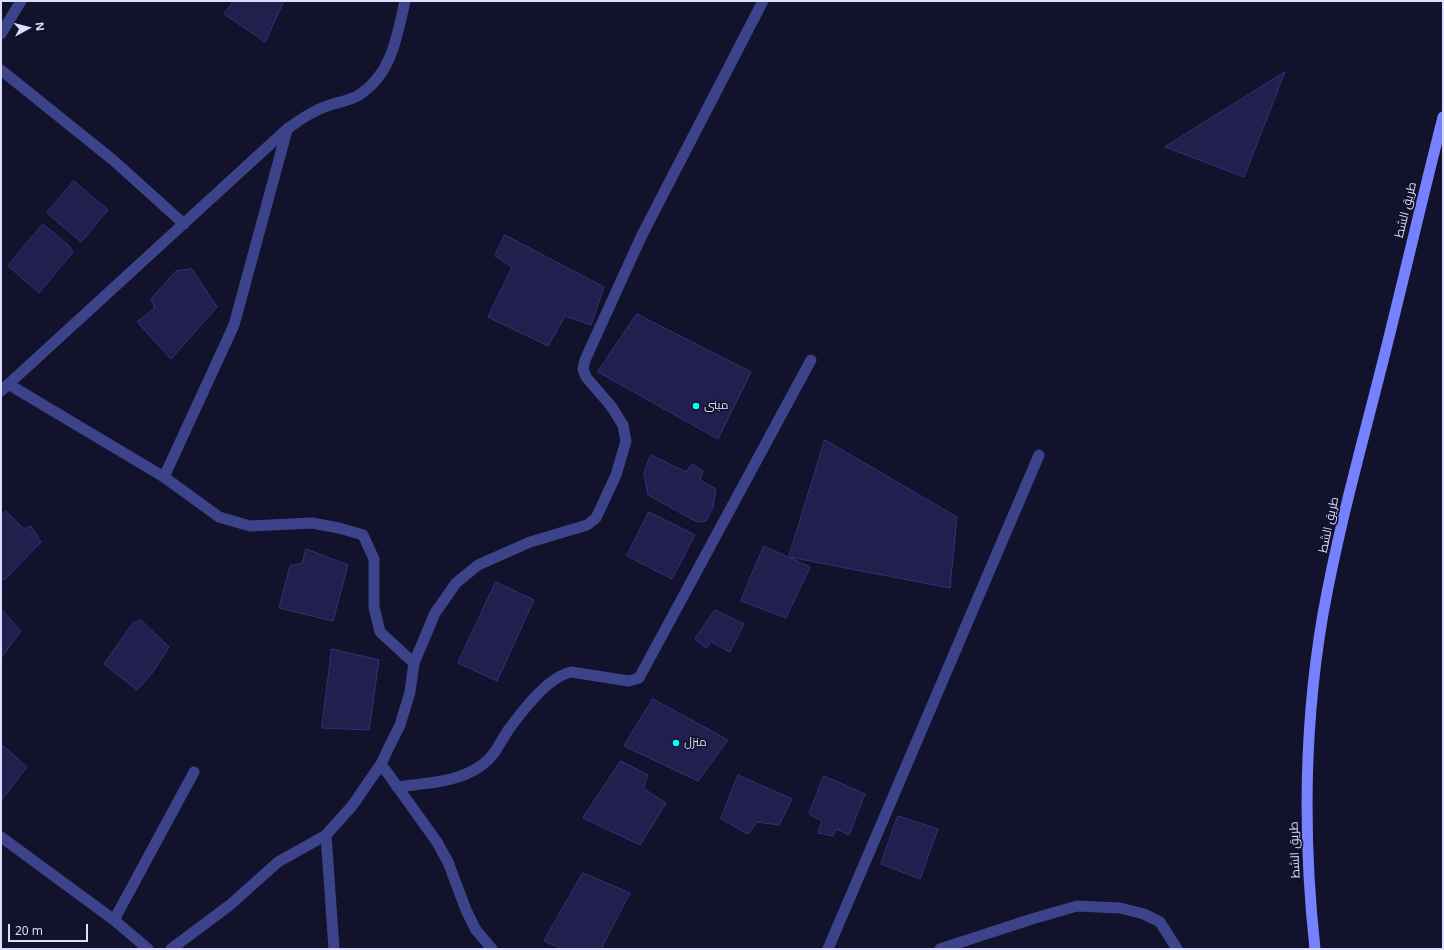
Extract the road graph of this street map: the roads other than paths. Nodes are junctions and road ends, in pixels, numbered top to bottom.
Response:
1 (21, 1) edge
2 (405, 1) edge
3 (763, 1) edge
4 (1, 34) edge
5 (1, 70) edge
6 (1443, 117) edge
7 (288, 129) junction
8 (184, 224) junction
9 (810, 360) dead end
10 (4, 387) edge
11 (1039, 455) dead end
12 (164, 477) junction
13 (414, 663) junction
14 (381, 764) junction
15 (194, 772) dead end
16 (397, 787) junction
17 (326, 835) junction
18 (1, 837) edge
19 (114, 920) junction
20 (148, 949) edge
21 (171, 949) edge
22 (334, 949) edge
23 (492, 949) edge
24 (828, 949) edge
25 (940, 949) edge
26 (1177, 949) edge
27 (1315, 949) edge

1 - 4 street
2 - 7 street
3 - 13 street
5 - 8 street
6 - 27 main road, طريق الشط
7 - 8 street
7 - 12 street
8 - 10 street
9 - 16 street
10 - 12 street
11 - 24 street
12 - 13 street
13 - 14 street
14 - 16 street
14 - 17 street
15 - 19 street
16 - 23 street
17 - 21 street
17 - 22 street
18 - 19 street
19 - 20 street
25 - 26 street

